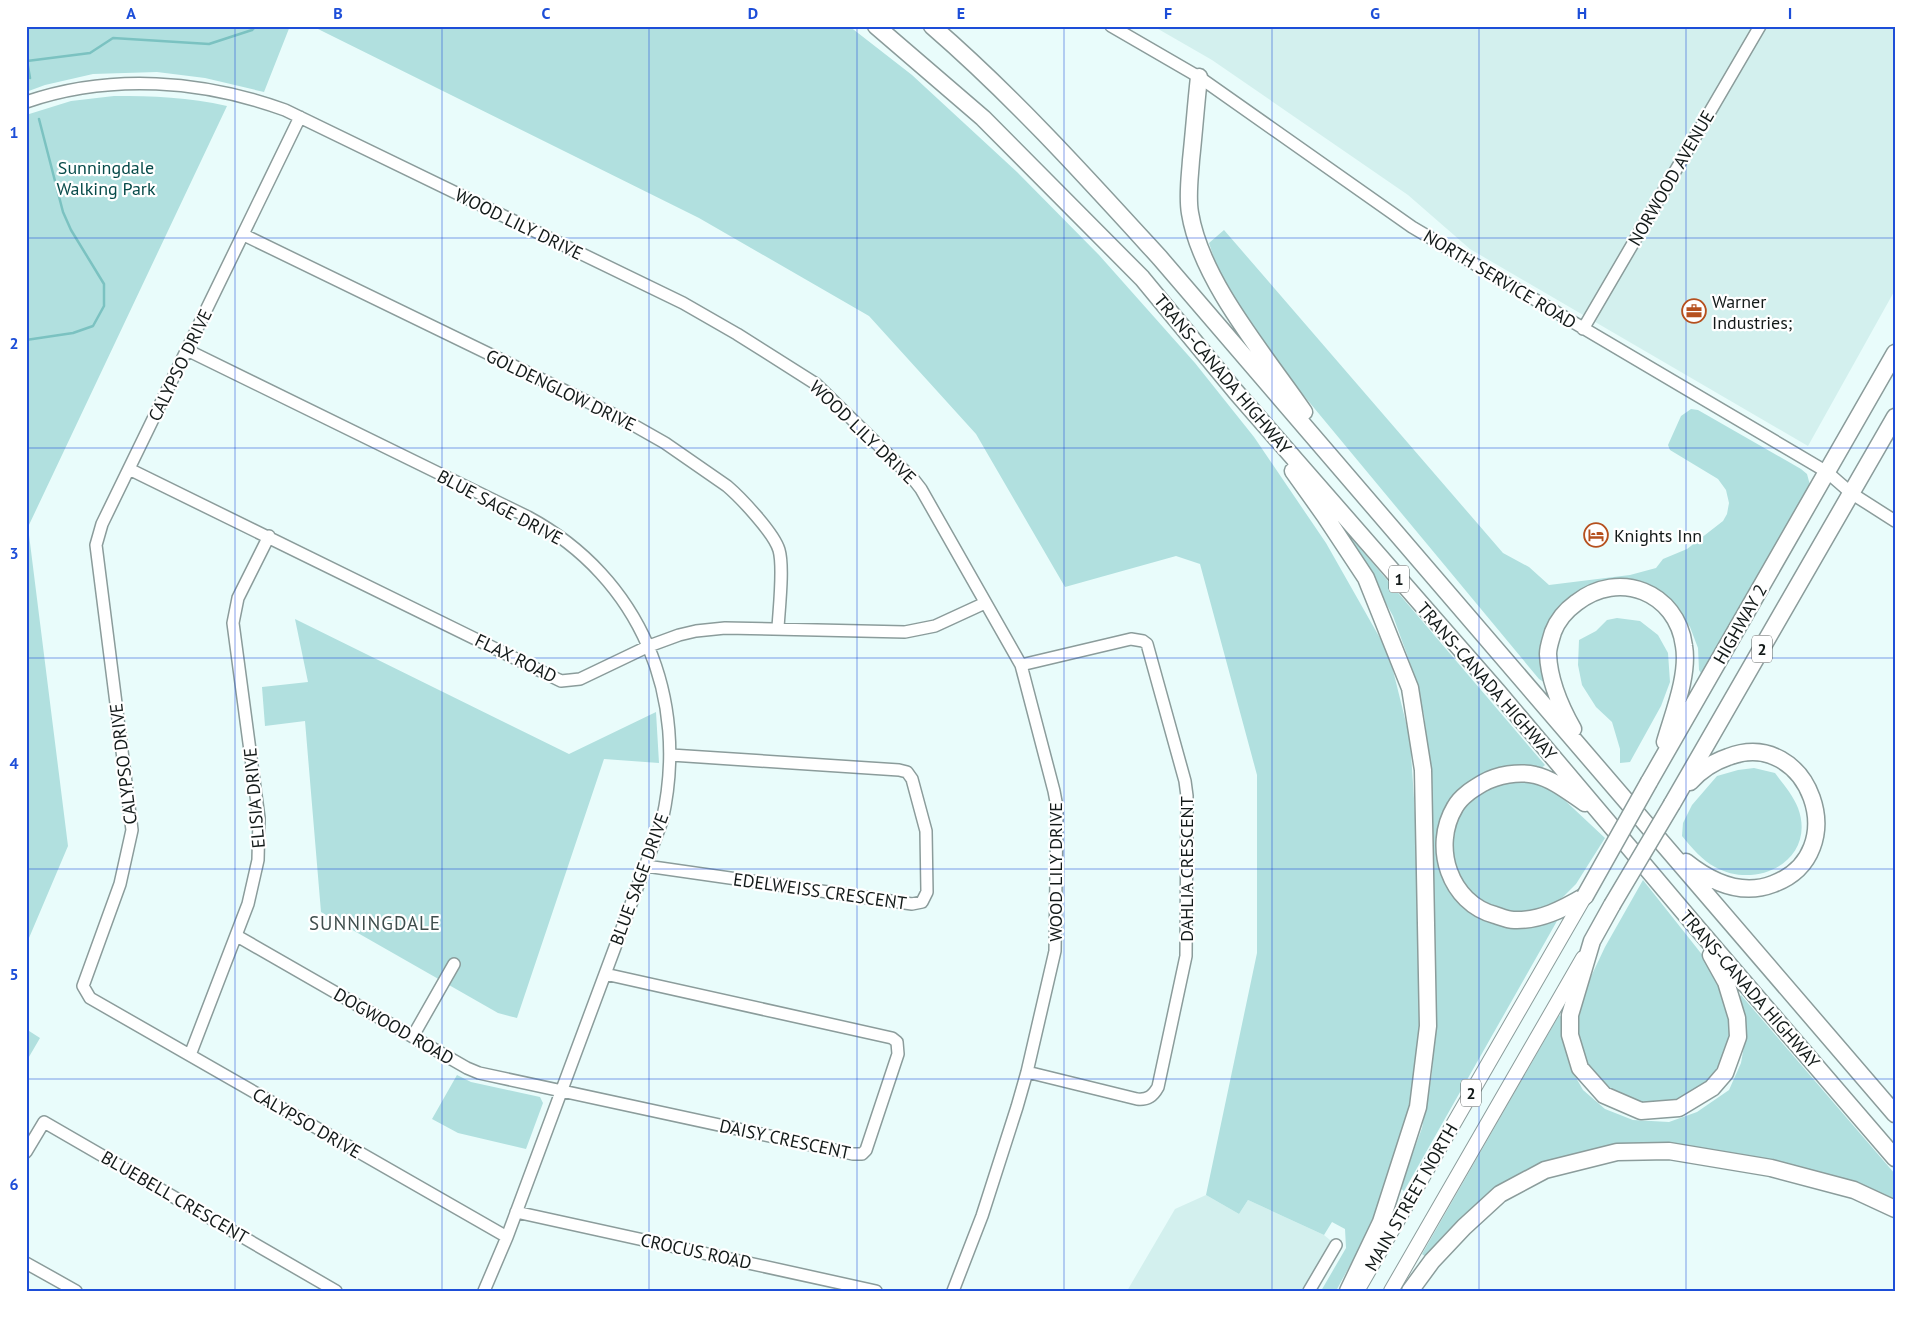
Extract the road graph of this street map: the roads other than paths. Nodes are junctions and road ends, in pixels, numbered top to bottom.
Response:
1 (876, 26) edge
2 (932, 26) edge
3 (1111, 26) edge
4 (1760, 26) edge
5 (1199, 77) junction
6 (26, 102) edge
7 (300, 117) junction
8 (244, 235) junction
9 (1583, 329) junction
10 (187, 350) junction
11 (1895, 353) edge
12 (1236, 392) junction
13 (1895, 417) edge
14 (129, 469) junction
15 (1827, 472) junction
16 (1356, 488) junction
17 (1851, 494) junction
18 (1895, 521) edge
19 (269, 536) junction
20 (986, 603) junction
21 (778, 628) junction
22 (649, 646) junction
23 (1021, 665) junction
24 (671, 755) junction
25 (1593, 763) junction
26 (1659, 766) junction
27 (1674, 800) junction
28 (1600, 812) junction
29 (1661, 843) junction
30 (646, 866) junction
31 (1585, 896) junction
32 (1693, 924) junction
33 (237, 936) junction
34 (1592, 941) junction
35 (454, 964) dead end
36 (605, 974) junction
37 (413, 1036) junction
38 (190, 1055) junction
39 (1027, 1072) junction
40 (562, 1091) junction
41 (1895, 1114) edge
42 (26, 1152) edge
43 (1895, 1158) edge
44 (1895, 1209) edge
45 (516, 1212) junction
46 (506, 1237) junction
47 (1336, 1245) dead end
48 (26, 1264) edge
49 (76, 1291) edge
50 (336, 1291) edge
51 (484, 1291) edge
52 (876, 1291) edge
53 (952, 1291) edge
54 (1309, 1291) edge
55 (1348, 1291) edge
56 (1357, 1291) edge
57 (1391, 1291) edge
58 (1410, 1291) edge

1 - 12 highway, TRANS-CANADA HIGHWAY / 1
2 - 16 highway, TRANS-CANADA HIGHWAY / 1
3 - 5 street, NORTH SERVICE ROAD
4 - 9 street, NORWOOD AVENUE
5 - 9 street, NORTH SERVICE ROAD
5 - 16 highway
6 - 7 street, WOOD LILY DRIVE
7 - 8 street, CALYPSO DRIVE
7 - 20 street, WOOD LILY DRIVE
8 - 10 street, CALYPSO DRIVE
8 - 21 street, GOLDENGLOW DRIVE
9 - 15 street, NORTH SERVICE ROAD
10 - 14 street, CALYPSO DRIVE
10 - 22 street, BLUE SAGE DRIVE
11 - 15 highway, HIGHWAY 2 / 2
12 - 28 highway, TRANS-CANADA HIGHWAY / 1
12 - 55 highway
13 - 17 highway, HIGHWAY 2 / 2
14 - 19 street, FLAX ROAD
14 - 38 street, CALYPSO DRIVE
15 - 17 street, NORTH SERVICE ROAD
15 - 26 highway, HIGHWAY 2 / 2
16 - 25 highway, TRANS-CANADA HIGHWAY / 1
17 - 18 street, NORTH SERVICE ROAD
17 - 27 highway, HIGHWAY 2 / 2
19 - 22 street, FLAX ROAD
19 - 33 street, ELISIA DRIVE
20 - 21 street, FLAX ROAD
20 - 23 street, WOOD LILY DRIVE
21 - 22 street, FLAX ROAD
22 - 24 street, BLUE SAGE DRIVE
23 - 39 street, WOOD LILY DRIVE
23 - 39 street, DAHLIA CRESCENT
24 - 30 street, BLUE SAGE DRIVE
24 - 30 street, EDELWEISS CRESCENT
25 - 26 highway
25 - 29 highway, TRANS-CANADA HIGHWAY / 1
26 - 31 highway, HIGHWAY 2 / 2, bridge
27 - 29 highway
27 - 34 highway, HIGHWAY 2 / 2, bridge
28 - 31 highway
28 - 32 highway, TRANS-CANADA HIGHWAY / 1
29 - 41 highway, TRANS-CANADA HIGHWAY / 1
30 - 36 street, BLUE SAGE DRIVE
31 - 56 main road, MAIN STREET NORTH / 2
32 - 34 highway, HIGHWAY 2
32 - 43 highway, TRANS-CANADA HIGHWAY / 1
33 - 37 street, DOGWOOD ROAD
33 - 38 street, ELISIA DRIVE
34 - 57 main road, MAIN STREET NORTH / 2
35 - 37 street
36 - 40 street, BLUE SAGE DRIVE
36 - 40 street, DAISY CRESCENT
37 - 40 street, DOGWOOD ROAD
38 - 46 street, CALYPSO DRIVE
39 - 53 street, WOOD LILY DRIVE
40 - 45 street, BLUE SAGE DRIVE
42 - 50 street, BLUEBELL CRESCENT
44 - 58 highway
45 - 46 street, BLUE SAGE DRIVE
45 - 52 street, CROCUS ROAD
46 - 51 street, BLUE SAGE DRIVE
47 - 54 street
48 - 49 street

